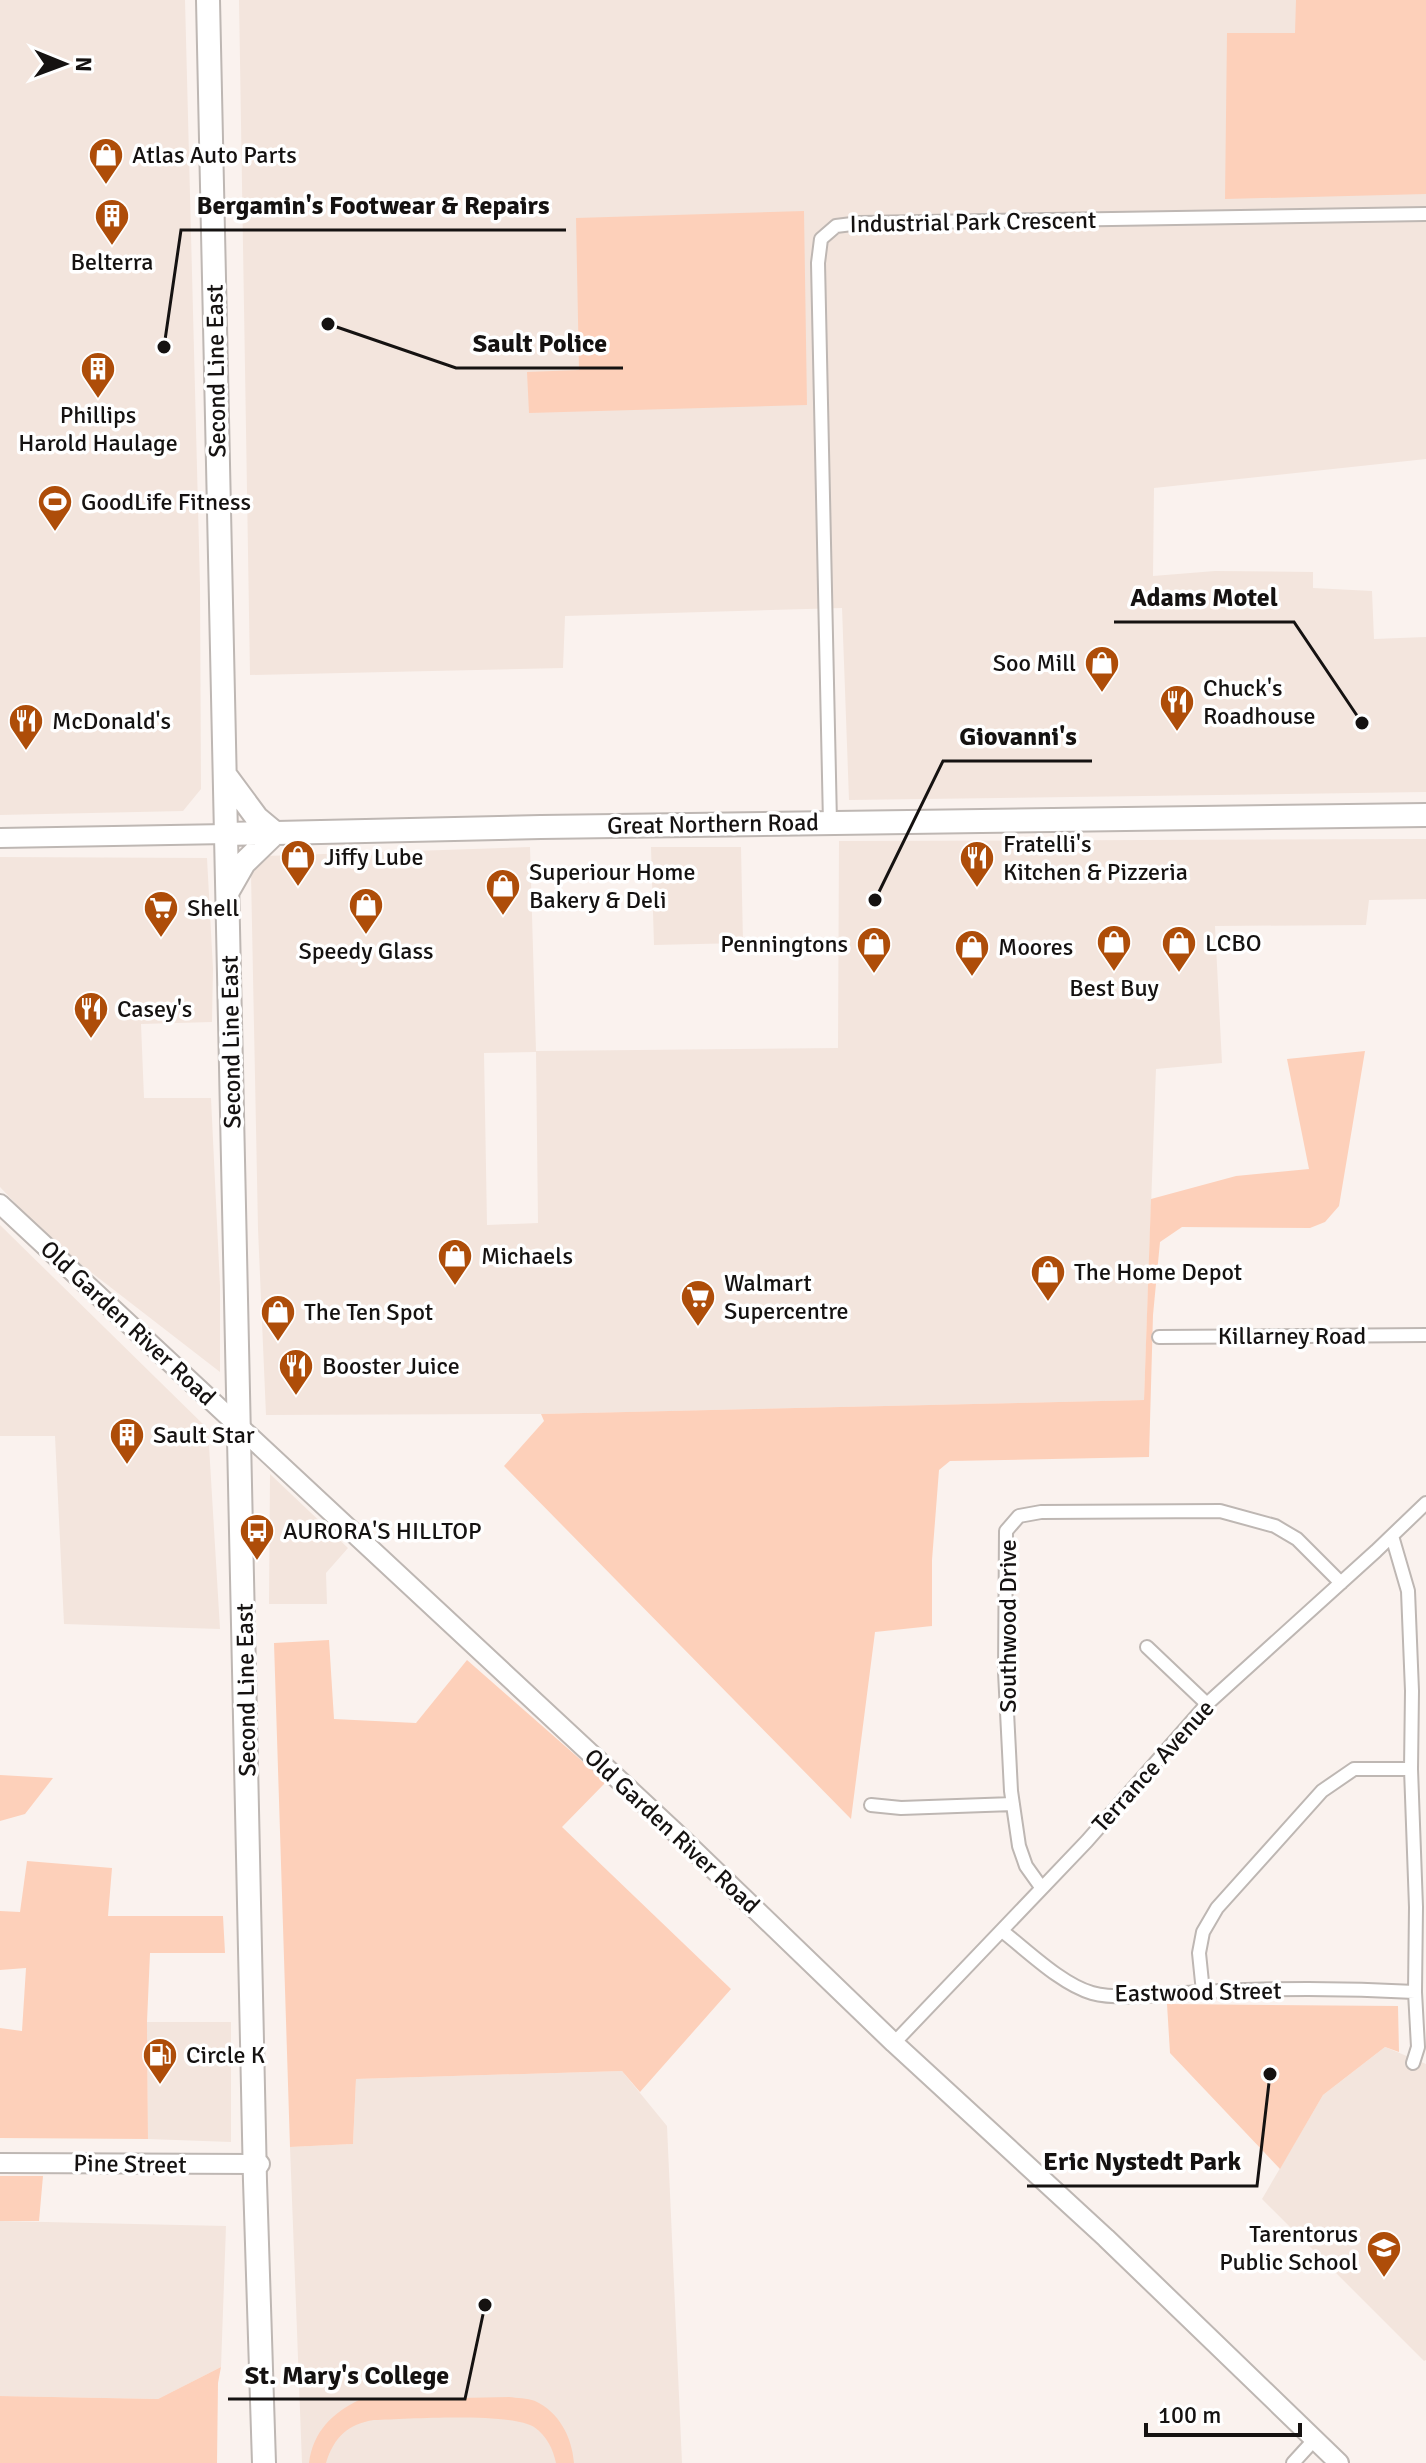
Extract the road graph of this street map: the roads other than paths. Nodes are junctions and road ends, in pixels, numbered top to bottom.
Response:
1 (208, 0) edge
2 (1426, 214) edge
3 (226, 776) junction
4 (1426, 815) edge
5 (830, 823) junction
6 (275, 833) junction
7 (227, 834) junction
8 (0, 838) edge
9 (228, 892) junction
10 (0, 1204) edge
11 (1426, 1335) edge
12 (1159, 1337) dead end
13 (240, 1426) junction
14 (1426, 1503) edge
15 (1392, 1536) junction
16 (1341, 1583) junction
17 (1147, 1647) dead end
18 (1207, 1704) junction
19 (1411, 1769) junction
20 (1013, 1804) junction
21 (871, 1805) dead end
22 (1041, 1887) junction
23 (1002, 1931) junction
24 (1203, 1992) junction
25 (1415, 1992) junction
26 (894, 2043) junction
27 (1413, 2063) dead end
28 (0, 2163) edge
29 (258, 2164) junction
30 (1314, 2440) junction
31 (264, 2463) edge
32 (1293, 2463) edge
33 (1339, 2463) edge

1 - 3 highway, Second Line East
2 - 5 street, Industrial Park Crescent
3 - 6 highway
3 - 7 highway, Second Line East
4 - 5 highway, Great Northern Road
5 - 6 highway, Great Northern Road
6 - 7 highway, Great Northern Road
6 - 9 highway
7 - 8 main road, Great Northern Road
7 - 9 highway, Second Line East
9 - 13 highway, Second Line East
10 - 13 main road, Old Garden River Road
11 - 12 street, Killarney Road
13 - 26 main road, Old Garden River Road
13 - 29 highway, Second Line East
14 - 15 street, Terrance Avenue
15 - 16 street, Terrance Avenue
15 - 19 street
16 - 18 street, Terrance Avenue
16 - 20 street, Southwood Drive
17 - 18 street
18 - 22 street, Terrance Avenue
19 - 24 street
19 - 25 street
20 - 21 street
20 - 22 street, Southwood Drive
22 - 23 street, Terrance Avenue
23 - 24 street, Eastwood Street
23 - 26 street, Terrance Avenue
24 - 25 street, Eastwood Street
25 - 27 street
26 - 30 main road, Old Garden River Road
28 - 29 main road, Pine Street
29 - 31 highway, Second Line East
30 - 32 street
30 - 33 main road, Old Garden River Road

